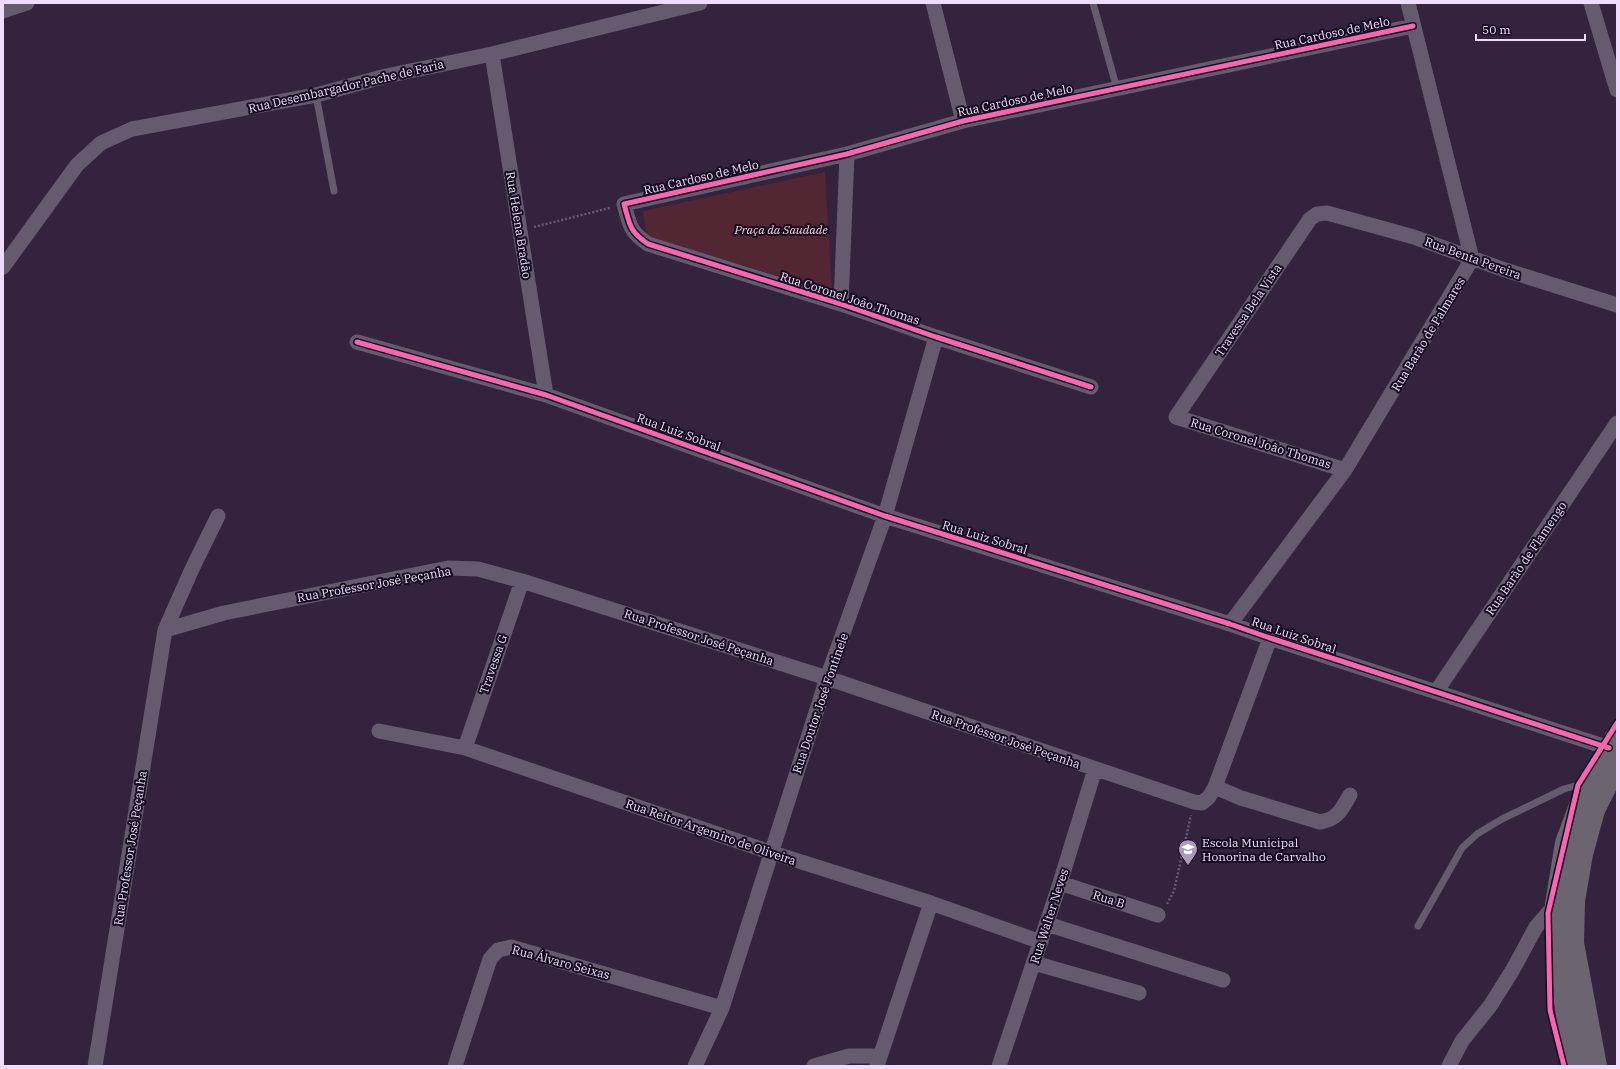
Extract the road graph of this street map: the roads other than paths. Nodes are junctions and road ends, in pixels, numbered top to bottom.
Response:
1 (27, 3) edge
2 (700, 3) edge
3 (933, 3) edge
4 (1093, 3) edge
5 (1408, 3) edge
6 (1591, 3) edge
7 (3, 11) edge
8 (1413, 26) junction
9 (492, 54) junction
10 (1117, 89) junction
11 (1617, 90) edge
12 (316, 95) junction
13 (963, 122) junction
14 (847, 154) junction
15 (334, 191) dead end
16 (624, 204) joint
17 (1327, 213) joint
18 (1472, 260) junction
19 (3, 268) edge
20 (841, 304) junction
21 (1617, 305) edge
22 (936, 337) junction
23 (357, 342) dead end
24 (1091, 387) dead end
25 (546, 395) junction
26 (1176, 417) joint
27 (1617, 423) edge
28 (1345, 470) junction
29 (218, 516) dead end
30 (886, 516) junction
31 (522, 581) junction
32 (1230, 624) junction
33 (165, 630) junction
34 (1270, 638) junction
35 (827, 678) junction
36 (1436, 692) junction
37 (379, 731) dead end
38 (465, 748) junction
39 (1614, 749) edge
40 (1095, 769) junction
41 (1589, 782) junction
42 (1215, 787) junction
43 (1350, 795) dead end
44 (770, 852) junction
45 (1060, 883) junction
46 (931, 903) junction
47 (1556, 904) junction
48 (1158, 915) road end
49 (1047, 924) junction
50 (1418, 926) dead end
51 (1041, 942) junction
52 (1034, 963) junction
53 (1222, 980) dead end
54 (1139, 993) dead end
55 (722, 1008) junction
56 (879, 1061) edge
57 (1004, 1065) edge
58 (96, 1066) edge
59 (456, 1066) edge
60 (695, 1066) edge
61 (814, 1066) edge
62 (1449, 1066) edge
63 (1578, 1066) edge
64 (1596, 1066) edge

1 - 7 street
2 - 9 street, Rua Desembargador Pache de Faria
3 - 13 street
4 - 10 lane
5 - 8 street
6 - 11 street
8 - 10 street, Rua Cardoso de Melo
8 - 18 street
9 - 12 street, Rua Desembargador Pache de Faria
9 - 25 street, Rua Helena Bradão
10 - 13 street, Rua Cardoso de Melo
12 - 15 lane
12 - 19 street, Rua Desembargador Pache de Faria
13 - 14 street, Rua Cardoso de Melo
14 - 16 street, Rua Cardoso de Melo
14 - 20 street
16 - 20 street, Rua Coronel João Thomas
17 - 18 street, Rua Benta Pereira
17 - 26 street, Travessa Bela Vista
18 - 21 street, Rua Benta Pereira
18 - 28 street, Rua Barão de Palmares
20 - 22 street, Rua Coronel João Thomas
22 - 24 street, Rua Coronel João Thomas
22 - 30 street, Rua Doutor José Fontinele
23 - 25 street, Rua Luiz Sobral
25 - 30 street, Rua Luiz Sobral
26 - 28 street, Rua Coronel João Thomas
27 - 36 street, Rua Barão de Flamengo
28 - 32 street, Rua Barão de Palmares
29 - 33 street, Rua Professor José Peçanha
30 - 32 street, Rua Luiz Sobral
30 - 35 street, Rua Doutor José Fontinele
31 - 33 street, Rua Professor José Peçanha
31 - 35 street, Rua Professor José Peçanha
31 - 38 street, Travessa G
32 - 34 street, Rua Luiz Sobral
33 - 58 street, Rua Professor José Peçanha
34 - 36 street, Rua Luiz Sobral
34 - 42 street
35 - 40 street, Rua Professor José Peçanha
35 - 44 street, Rua Doutor José Fontinele
36 - 39 street, Rua Luiz Sobral
37 - 38 street, Rua Reitor Argemiro de Oliveira
38 - 44 street, Rua Reitor Argemiro de Oliveira
39 - 41 main road
39 - 64 main road
40 - 42 street, Rua Professor José Peçanha
40 - 45 street, Rua Walter Neves
41 - 47 main road
41 - 50 lane
42 - 43 street
44 - 46 street, Rua Reitor Argemiro de Oliveira
44 - 55 street, Rua Doutor José Fontinele
45 - 48 street, Rua B
45 - 49 street, Rua Walter Neves
46 - 51 street, Rua Reitor Argemiro de Oliveira
46 - 56 street
47 - 62 street
47 - 63 main road
49 - 51 street, Rua Walter Neves
49 - 53 street
51 - 52 street, Rua Walter Neves
52 - 54 street
52 - 57 street, Rua Walter Neves
55 - 59 street, Rua Álvaro Seixas
55 - 60 street, Rua Doutor José Fontinele
56 - 61 street

